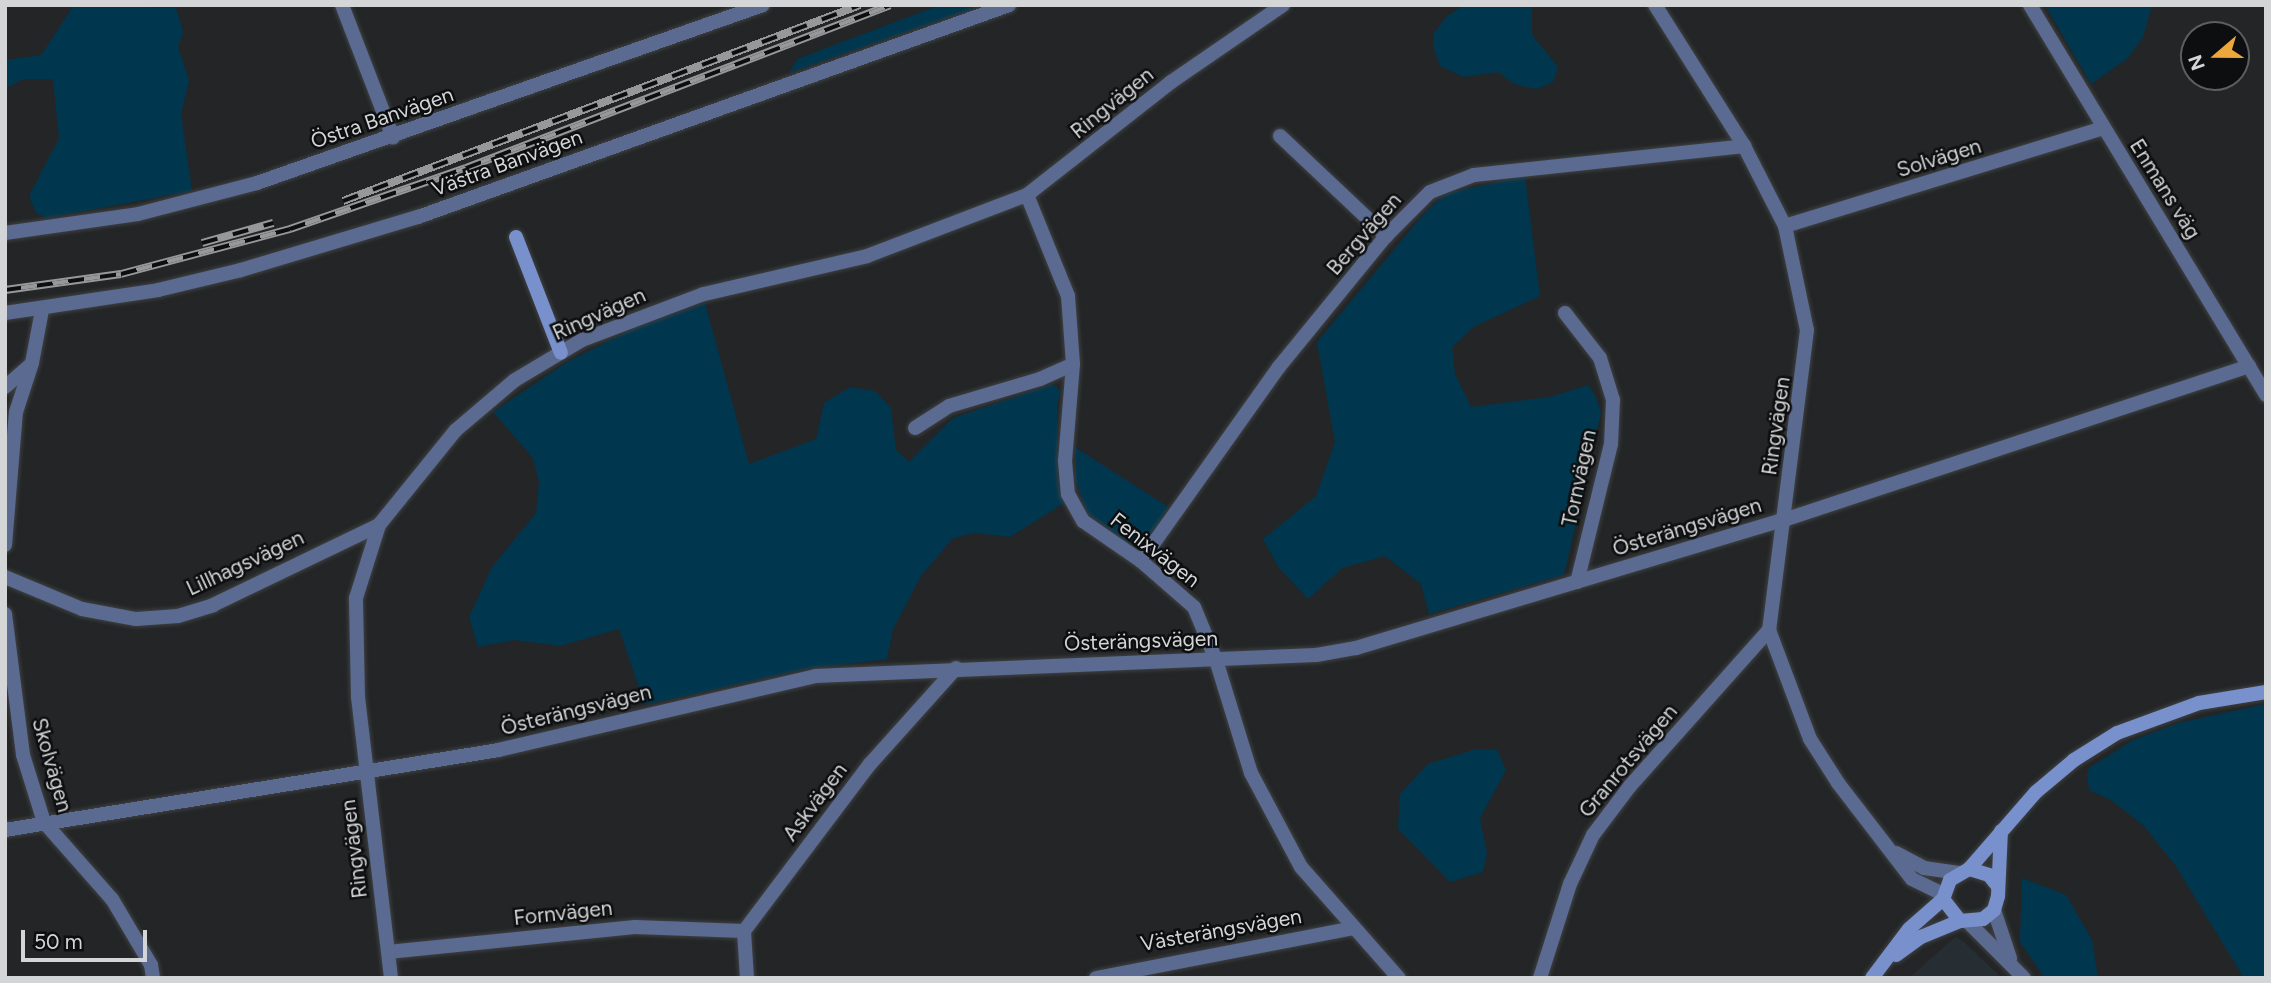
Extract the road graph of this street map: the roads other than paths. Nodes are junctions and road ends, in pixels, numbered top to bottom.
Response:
1 (342, 5) edge
2 (763, 5) edge
3 (1009, 5) edge
4 (1283, 5) edge
5 (1655, 5) edge
6 (2029, 5) edge
7 (2103, 128) junction
8 (1280, 136) dead end
9 (393, 137) junction
10 (1744, 146) junction
11 (1027, 195) junction
12 (1785, 226) junction
13 (5, 233) edge
14 (1386, 236) junction
15 (516, 237) dead end
16 (42, 310) junction
17 (5, 313) edge
18 (1565, 313) dead end
19 (561, 353) junction
20 (32, 363) junction
21 (1073, 364) junction
22 (2249, 366) junction
23 (5, 387) edge
24 (2266, 395) edge
25 (915, 428) dead end
26 (1784, 520) junction
27 (379, 525) junction
28 (5, 545) edge
29 (1140, 561) junction
30 (5, 577) edge
31 (1577, 582) junction
32 (5, 614) edge
33 (1769, 631) junction
34 (1216, 660) junction
35 (956, 668) junction
36 (2266, 692) edge
37 (365, 771) junction
38 (44, 822) junction
39 (5, 830) edge
40 (2001, 831) junction
41 (1895, 852) junction
42 (1964, 871) junction
43 (1997, 885) junction
44 (1943, 897) junction
45 (1994, 910) junction
46 (1964, 922) junction
47 (1353, 928) junction
48 (744, 931) junction
49 (388, 952) junction
50 (1886, 962) junction
51 (2012, 962) junction
52 (153, 978) edge
53 (391, 978) edge
54 (747, 978) edge
55 (1096, 978) edge
56 (1399, 978) edge
57 (1540, 978) edge
58 (1872, 978) edge
59 (2024, 978) edge

1 - 9 street
2 - 9 street, Östra Banvägen
3 - 16 street, Västra Banvägen
4 - 11 street, Ringvägen
5 - 10 street, Ringvägen
6 - 7 street, Enmans väg
7 - 12 street, Solvägen
7 - 22 street, Enmans väg
8 - 14 street
9 - 13 street, Östra Banvägen
10 - 12 street, Ringvägen
10 - 14 street, Bergvägen
11 - 19 street, Ringvägen
11 - 21 street, Fenixvägen
12 - 26 street, Ringvägen
14 - 29 street, Bergvägen
15 - 19 main road
16 - 17 street, Västra Banvägen
16 - 20 street
18 - 31 street, Tornvägen
19 - 27 street, Ringvägen
20 - 23 street
20 - 28 street
21 - 25 street
21 - 29 street, Fenixvägen
22 - 24 street, Enmans väg
22 - 26 street, Österängsvägen
26 - 31 street, Österängsvägen
26 - 33 street, Ringvägen
27 - 30 street, Lillhagsvägen
27 - 37 street, Ringvägen
29 - 34 street, Fenixvägen
31 - 34 street, Österängsvägen
32 - 38 street, Skolvägen
33 - 41 street, Ringvägen
33 - 57 street, Granrotsvägen
34 - 35 street, Österängsvägen
34 - 47 street, Fenixvägen
35 - 37 street, Österängsvägen
35 - 48 street, Askvägen
36 - 40 main road
37 - 38 street, Österängsvägen
37 - 49 street, Ringvägen
38 - 39 street, Österängsvägen
38 - 52 street, Skolvägen
40 - 42 main road
40 - 43 main road
41 - 42 street, Ringvägen
41 - 44 street, Ringvägen
42 - 43 main road
42 - 44 main road
43 - 45 main road
44 - 46 main road
44 - 50 main road
45 - 46 main road
45 - 51 street
46 - 50 main road
46 - 51 street
47 - 55 street, Västerängsvägen
47 - 56 street, Fenixvägen
48 - 49 street, Fornvägen
48 - 54 street
49 - 53 street, Ringvägen
50 - 58 main road
51 - 59 street

